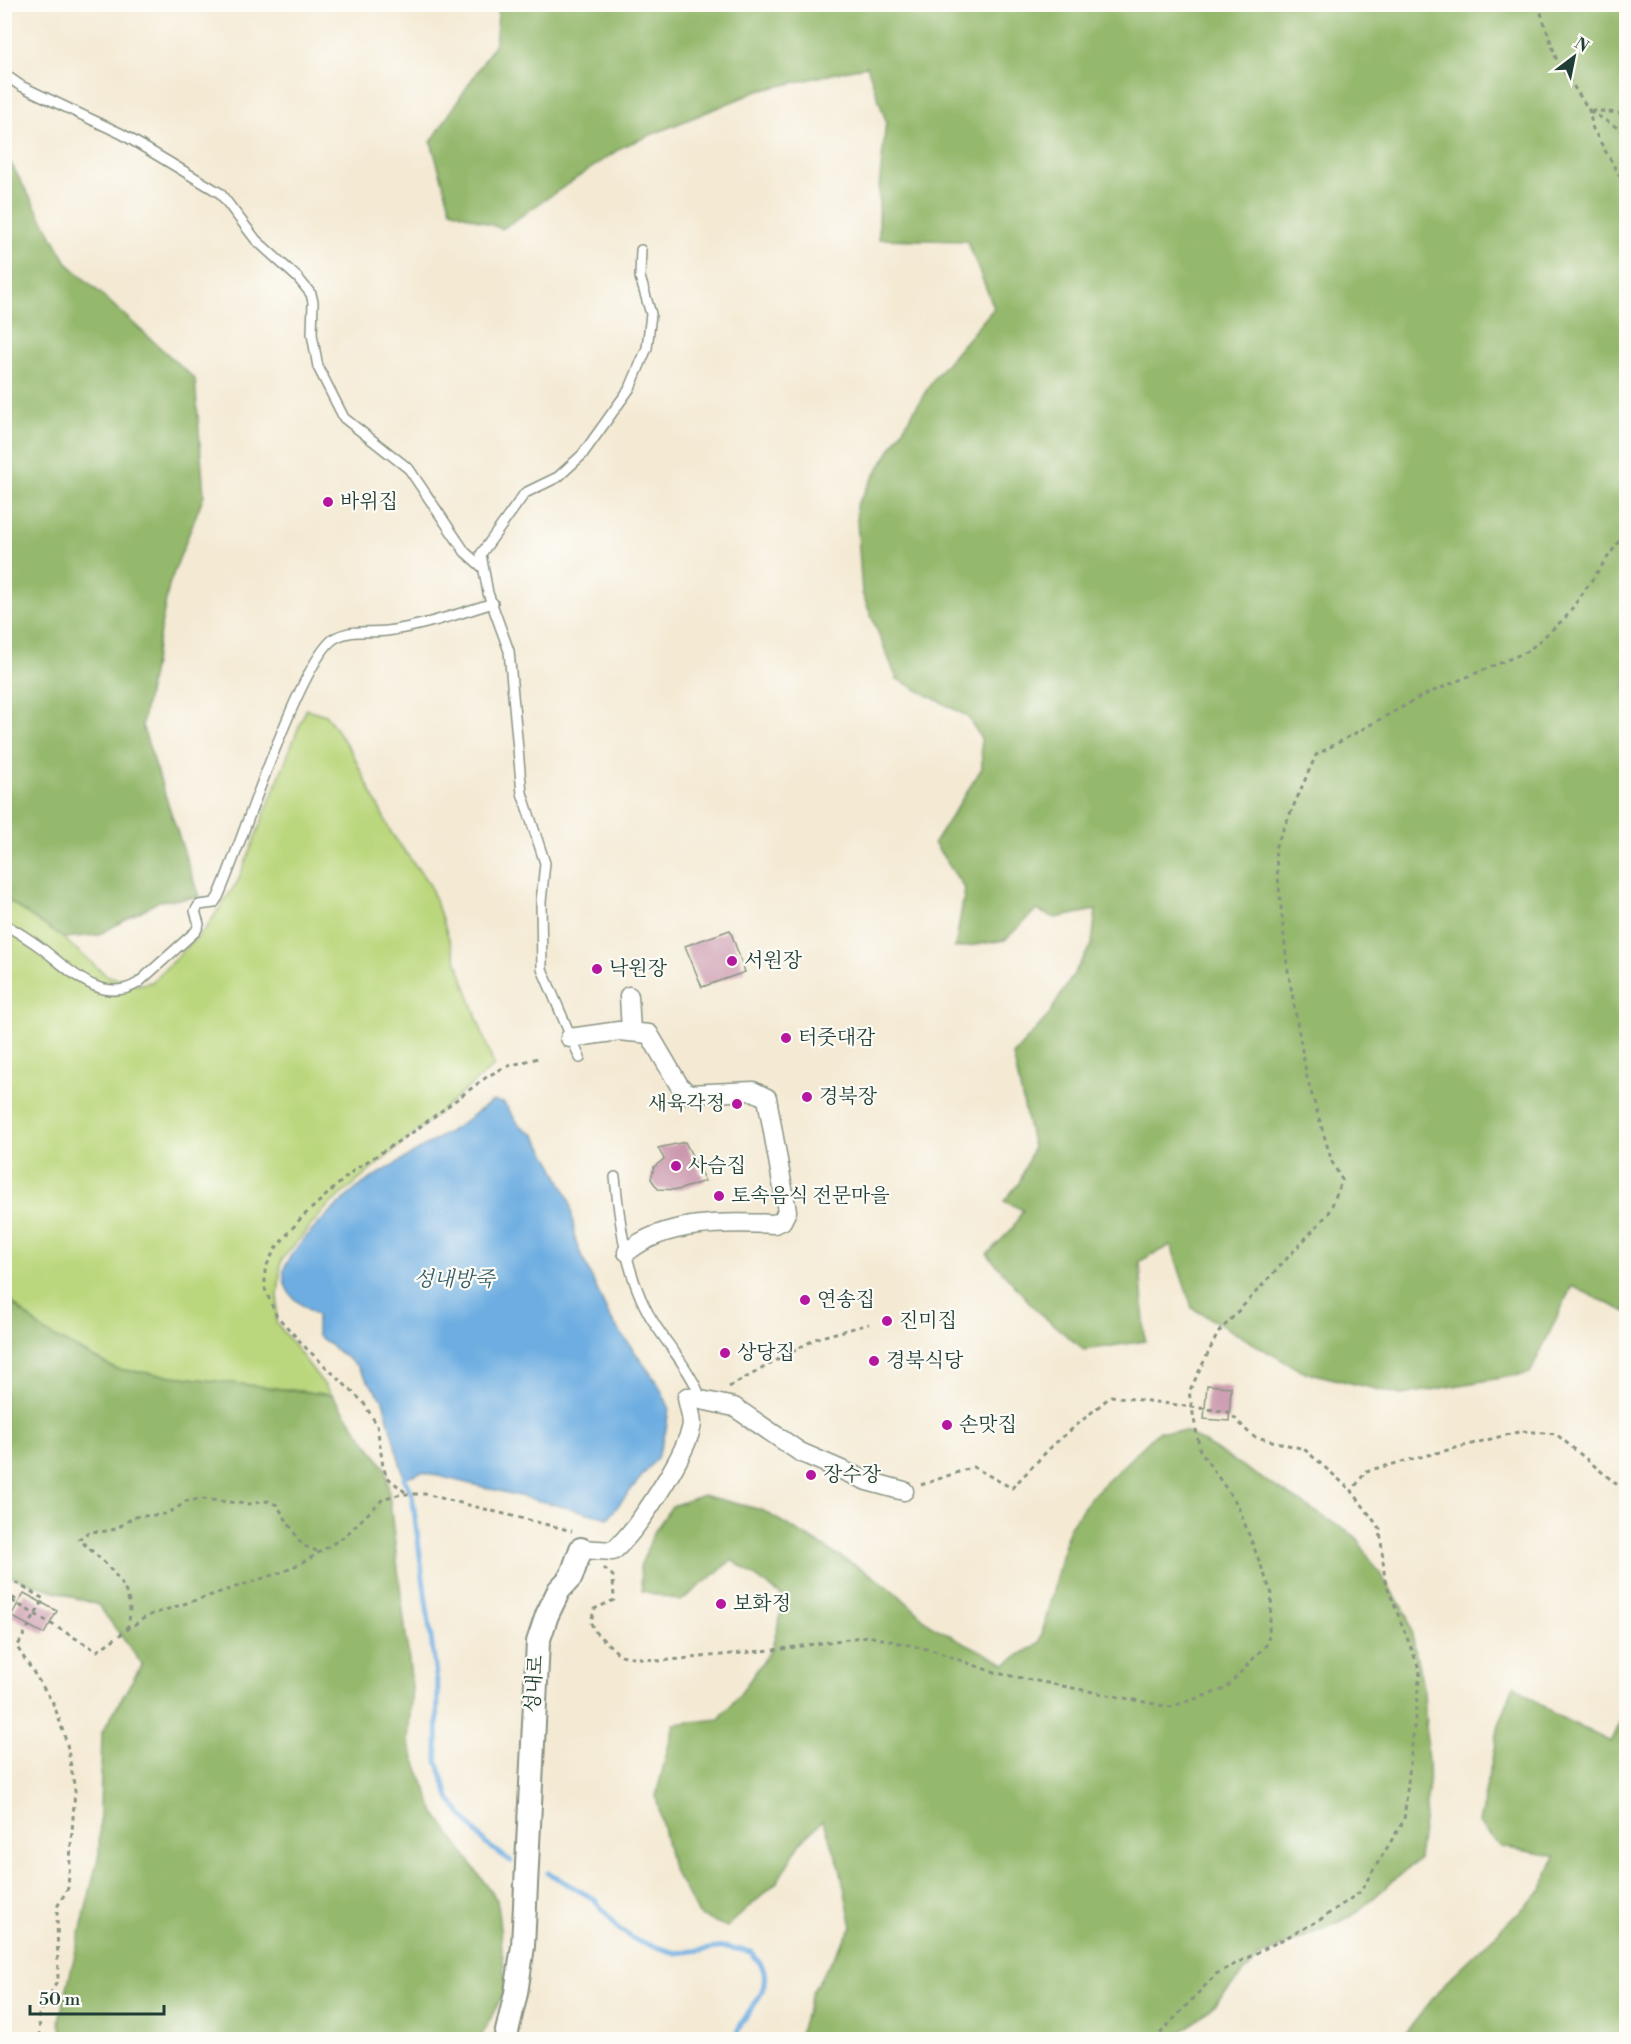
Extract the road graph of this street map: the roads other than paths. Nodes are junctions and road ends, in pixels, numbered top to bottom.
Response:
1 (4, 74) edge
2 (641, 250) dead end
3 (482, 567) junction
4 (493, 603) junction
5 (4, 924) edge
6 (630, 996) dead end
7 (631, 1031) junction
8 (570, 1038) junction
9 (580, 1058) dead end
10 (615, 1177) dead end
11 (627, 1252) junction
12 (687, 1397) junction
13 (904, 1491) road end
14 (582, 1541) joint
15 (505, 2040) edge

1 - 3 lane
2 - 3 lane
3 - 4 lane
4 - 5 lane
4 - 8 lane
6 - 7 street
7 - 8 street
7 - 11 street
8 - 9 lane
10 - 11 lane
11 - 12 lane
12 - 13 street
12 - 14 street
14 - 15 street, 성내로

